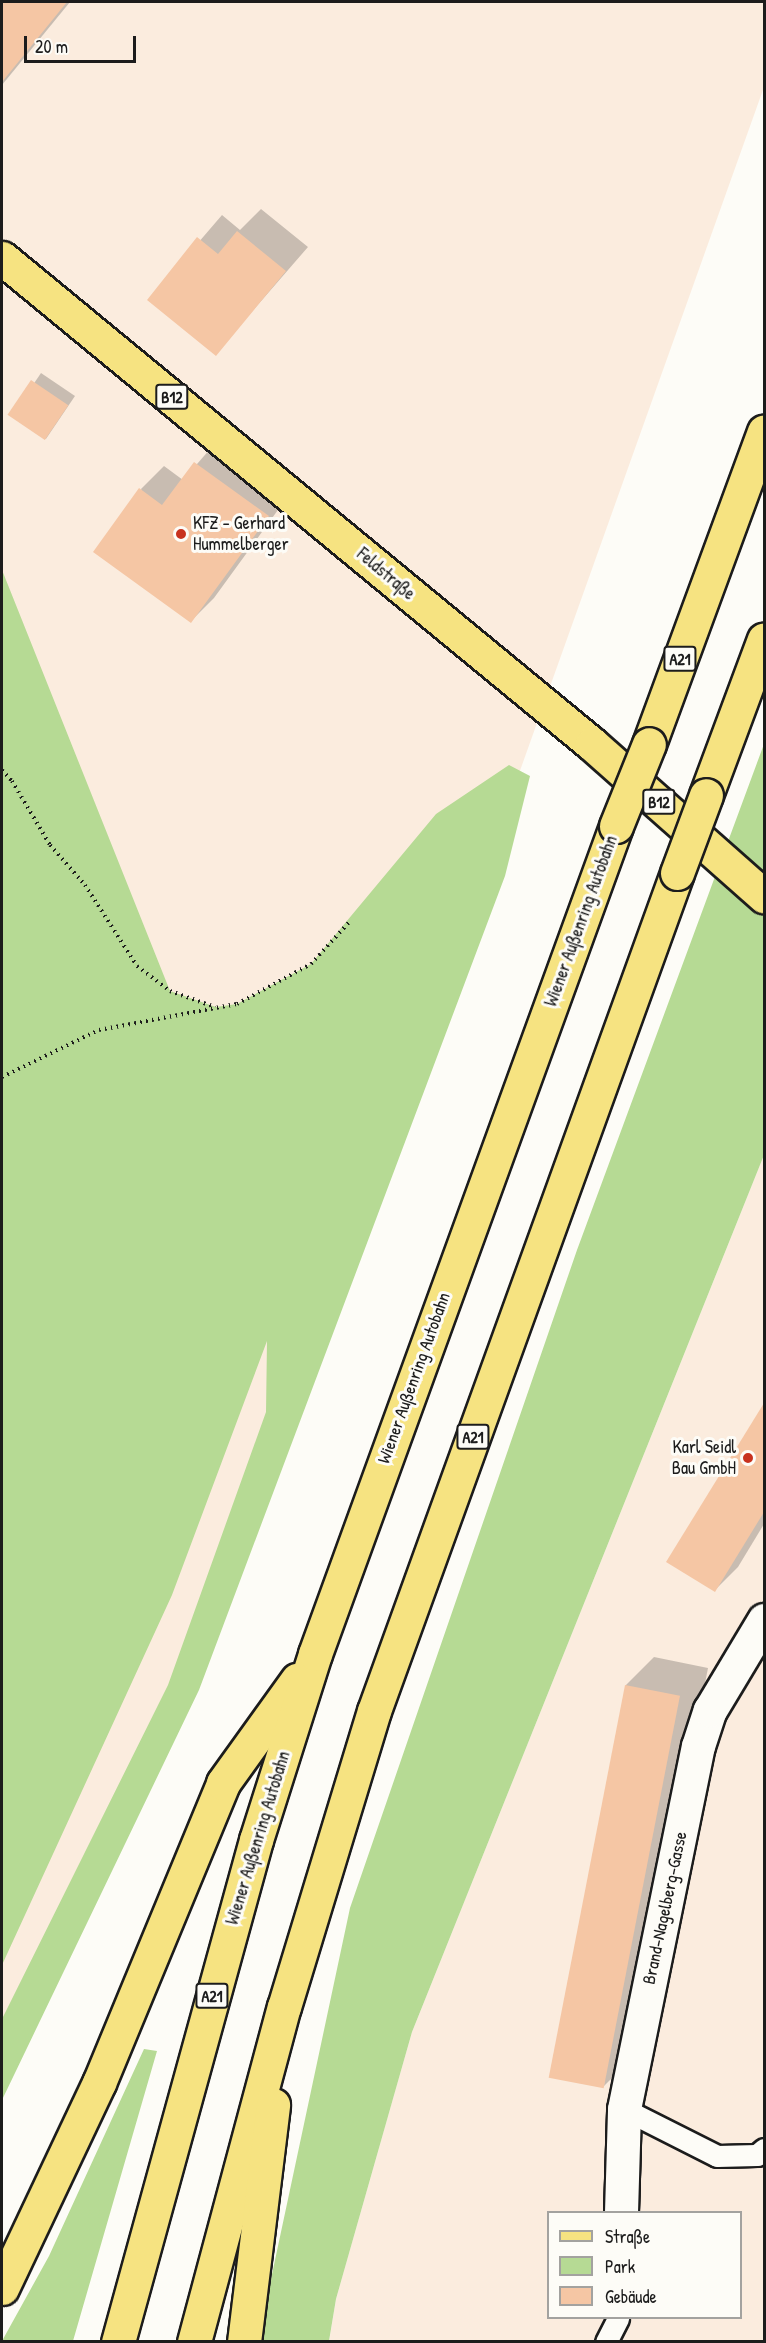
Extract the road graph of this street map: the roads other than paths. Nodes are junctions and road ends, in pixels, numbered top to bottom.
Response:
1 (2, 258) edge
2 (765, 432) edge
3 (765, 639) edge
4 (765, 896) edge
5 (765, 1620) edge
6 (315, 1654) junction
7 (284, 2007) junction
8 (624, 2109) junction
9 (765, 2150) edge
10 (621, 2211) edge
11 (10, 2257) edge
12 (2, 2288) edge
13 (618, 2319) edge
14 (118, 2342) edge
15 (194, 2342) edge
16 (244, 2342) edge
17 (606, 2342) edge

1 - 4 main road, Feldstraße / B12
2 - 6 main road, Wiener Außenring Autobahn / A21, bridge
3 - 7 main road, A21, bridge
5 - 8 street, Brand-Nagelberg-Gasse
6 - 11 main road
6 - 14 main road, Wiener Außenring Autobahn / A21
7 - 15 main road, A21
7 - 16 main road
8 - 9 lane
8 - 10 street, Brand-Nagelberg-Gasse
11 - 12 main road
13 - 17 lane

